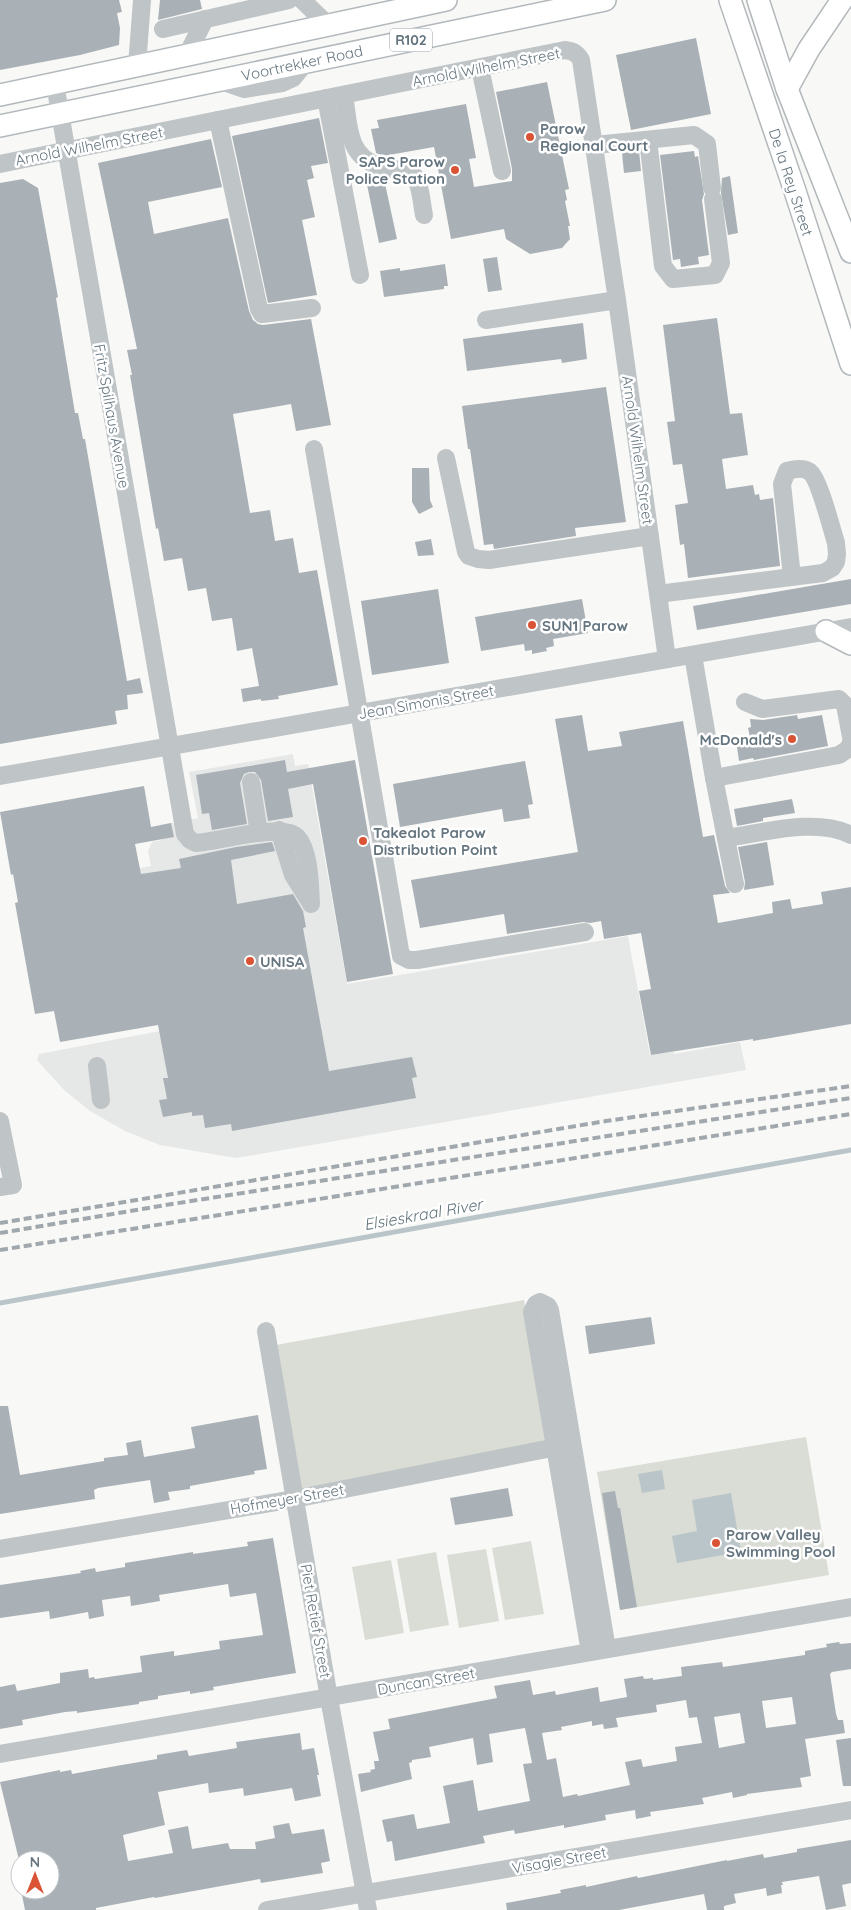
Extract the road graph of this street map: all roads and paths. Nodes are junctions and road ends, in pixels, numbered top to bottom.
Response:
1 (142, 0) edge
2 (289, 0) edge
3 (302, 0) edge
4 (446, 0) edge
5 (605, 0) edge
6 (730, 0) edge
7 (758, 0) edge
8 (842, 0) edge
9 (205, 19) junction
10 (328, 25) junction
11 (162, 29) dead end
12 (187, 55) junction
13 (137, 66) junction
14 (480, 68) junction
15 (54, 84) junction
16 (787, 89) junction
17 (0, 95) edge
18 (344, 95) junction
19 (326, 98) junction
20 (60, 114) junction
21 (218, 120) junction
22 (0, 126) edge
23 (648, 140) junction
24 (595, 145) junction
25 (66, 151) junction
26 (0, 164) edge
27 (502, 171) dead end
28 (424, 215) dead end
29 (851, 252) edge
30 (360, 275) dead end
31 (617, 300) junction
32 (312, 308) dead end
33 (486, 320) dead end
34 (851, 364) edge
35 (314, 449) dead end
36 (446, 458) dead end
37 (650, 536) junction
38 (792, 577) junction
39 (658, 594) junction
40 (851, 627) edge
41 (826, 631) junction
42 (851, 644) edge
43 (693, 655) junction
44 (667, 659) junction
45 (744, 702) dead end
46 (360, 713) junction
47 (851, 737) edge
48 (851, 743) edge
49 (169, 748) junction
50 (0, 776) edge
51 (714, 778) junction
52 (251, 782) dead end
53 (279, 830) dead end
54 (259, 833) junction
55 (851, 835) edge
56 (726, 838) junction
57 (735, 884) dead end
58 (585, 932) dead end
59 (97, 1066) dead end
60 (101, 1100) dead end
61 (0, 1121) edge
62 (0, 1187) edge
63 (266, 1331) dead end
64 (564, 1445) junction
65 (294, 1499) junction
66 (584, 1512) junction
67 (567, 1515) junction
68 (0, 1549) edge
69 (851, 1607) edge
70 (599, 1651) junction
71 (329, 1698) junction
72 (0, 1754) edge
73 (851, 1810) edge
74 (366, 1902) edge
75 (266, 1910) edge

1 - 13 street
2 - 9 street
3 - 10 street
4 - 10 main road, Voortrekker Road / R102
5 - 20 main road, Voortrekker Road / R102
6 - 34 main road, De la Rey Street
7 - 16 main road, De la Rey Street
8 - 16 main road
9 - 11 street
9 - 12 street
10 - 12 main road, Voortrekker Road / R102
12 - 13 main road, Voortrekker Road / R102
13 - 15 main road, Voortrekker Road / R102
14 - 18 street, Arnold Wilhelm Street
14 - 24 street, Arnold Wilhelm Street
14 - 27 street
15 - 17 main road, Voortrekker Road / R102
15 - 20 street, Fritz Spilhaus Avenue
16 - 29 main road, De la Rey Street
18 - 19 street, Arnold Wilhelm Street
18 - 28 street
19 - 21 street, Arnold Wilhelm Street
19 - 30 street
20 - 22 main road, Voortrekker Road / R102
20 - 25 street, Fritz Spilhaus Avenue
21 - 25 street, Arnold Wilhelm Street
21 - 32 street
23 - 23 street
23 - 24 street
24 - 31 street, Arnold Wilhelm Street
25 - 26 street, Arnold Wilhelm Street
25 - 49 street, Fritz Spilhaus Avenue
31 - 33 street
31 - 37 street, Arnold Wilhelm Street
35 - 46 street
36 - 37 street
37 - 39 street, Arnold Wilhelm Street
38 - 38 street
38 - 39 street
39 - 44 street, Arnold Wilhelm Street
40 - 41 street, Jean Simonis Street
41 - 42 main road
41 - 43 street, Jean Simonis Street
43 - 44 street, Jean Simonis Street
43 - 51 street
44 - 46 street, Jean Simonis Street
45 - 47 street
46 - 49 street, Jean Simonis Street
46 - 58 street
48 - 51 street
49 - 50 street, Jean Simonis Street
49 - 54 street, Fritz Spilhaus Avenue
51 - 56 street
52 - 54 street
53 - 54 street
55 - 56 street
56 - 57 street
59 - 60 street
61 - 62 street
63 - 65 street, Piet Retief Street
64 - 64 street
64 - 65 street, Hofmeyer Street
64 - 66 street
64 - 67 street
65 - 68 street, Hofmeyer Street
65 - 71 street, Piet Retief Street
66 - 67 street
66 - 70 street
67 - 70 street
69 - 70 street, Duncan Street
70 - 71 street, Duncan Street
71 - 72 street, Duncan Street
71 - 74 street, Piet Retief Street
73 - 74 street, Visagie Street
74 - 75 street, Visagie Street

